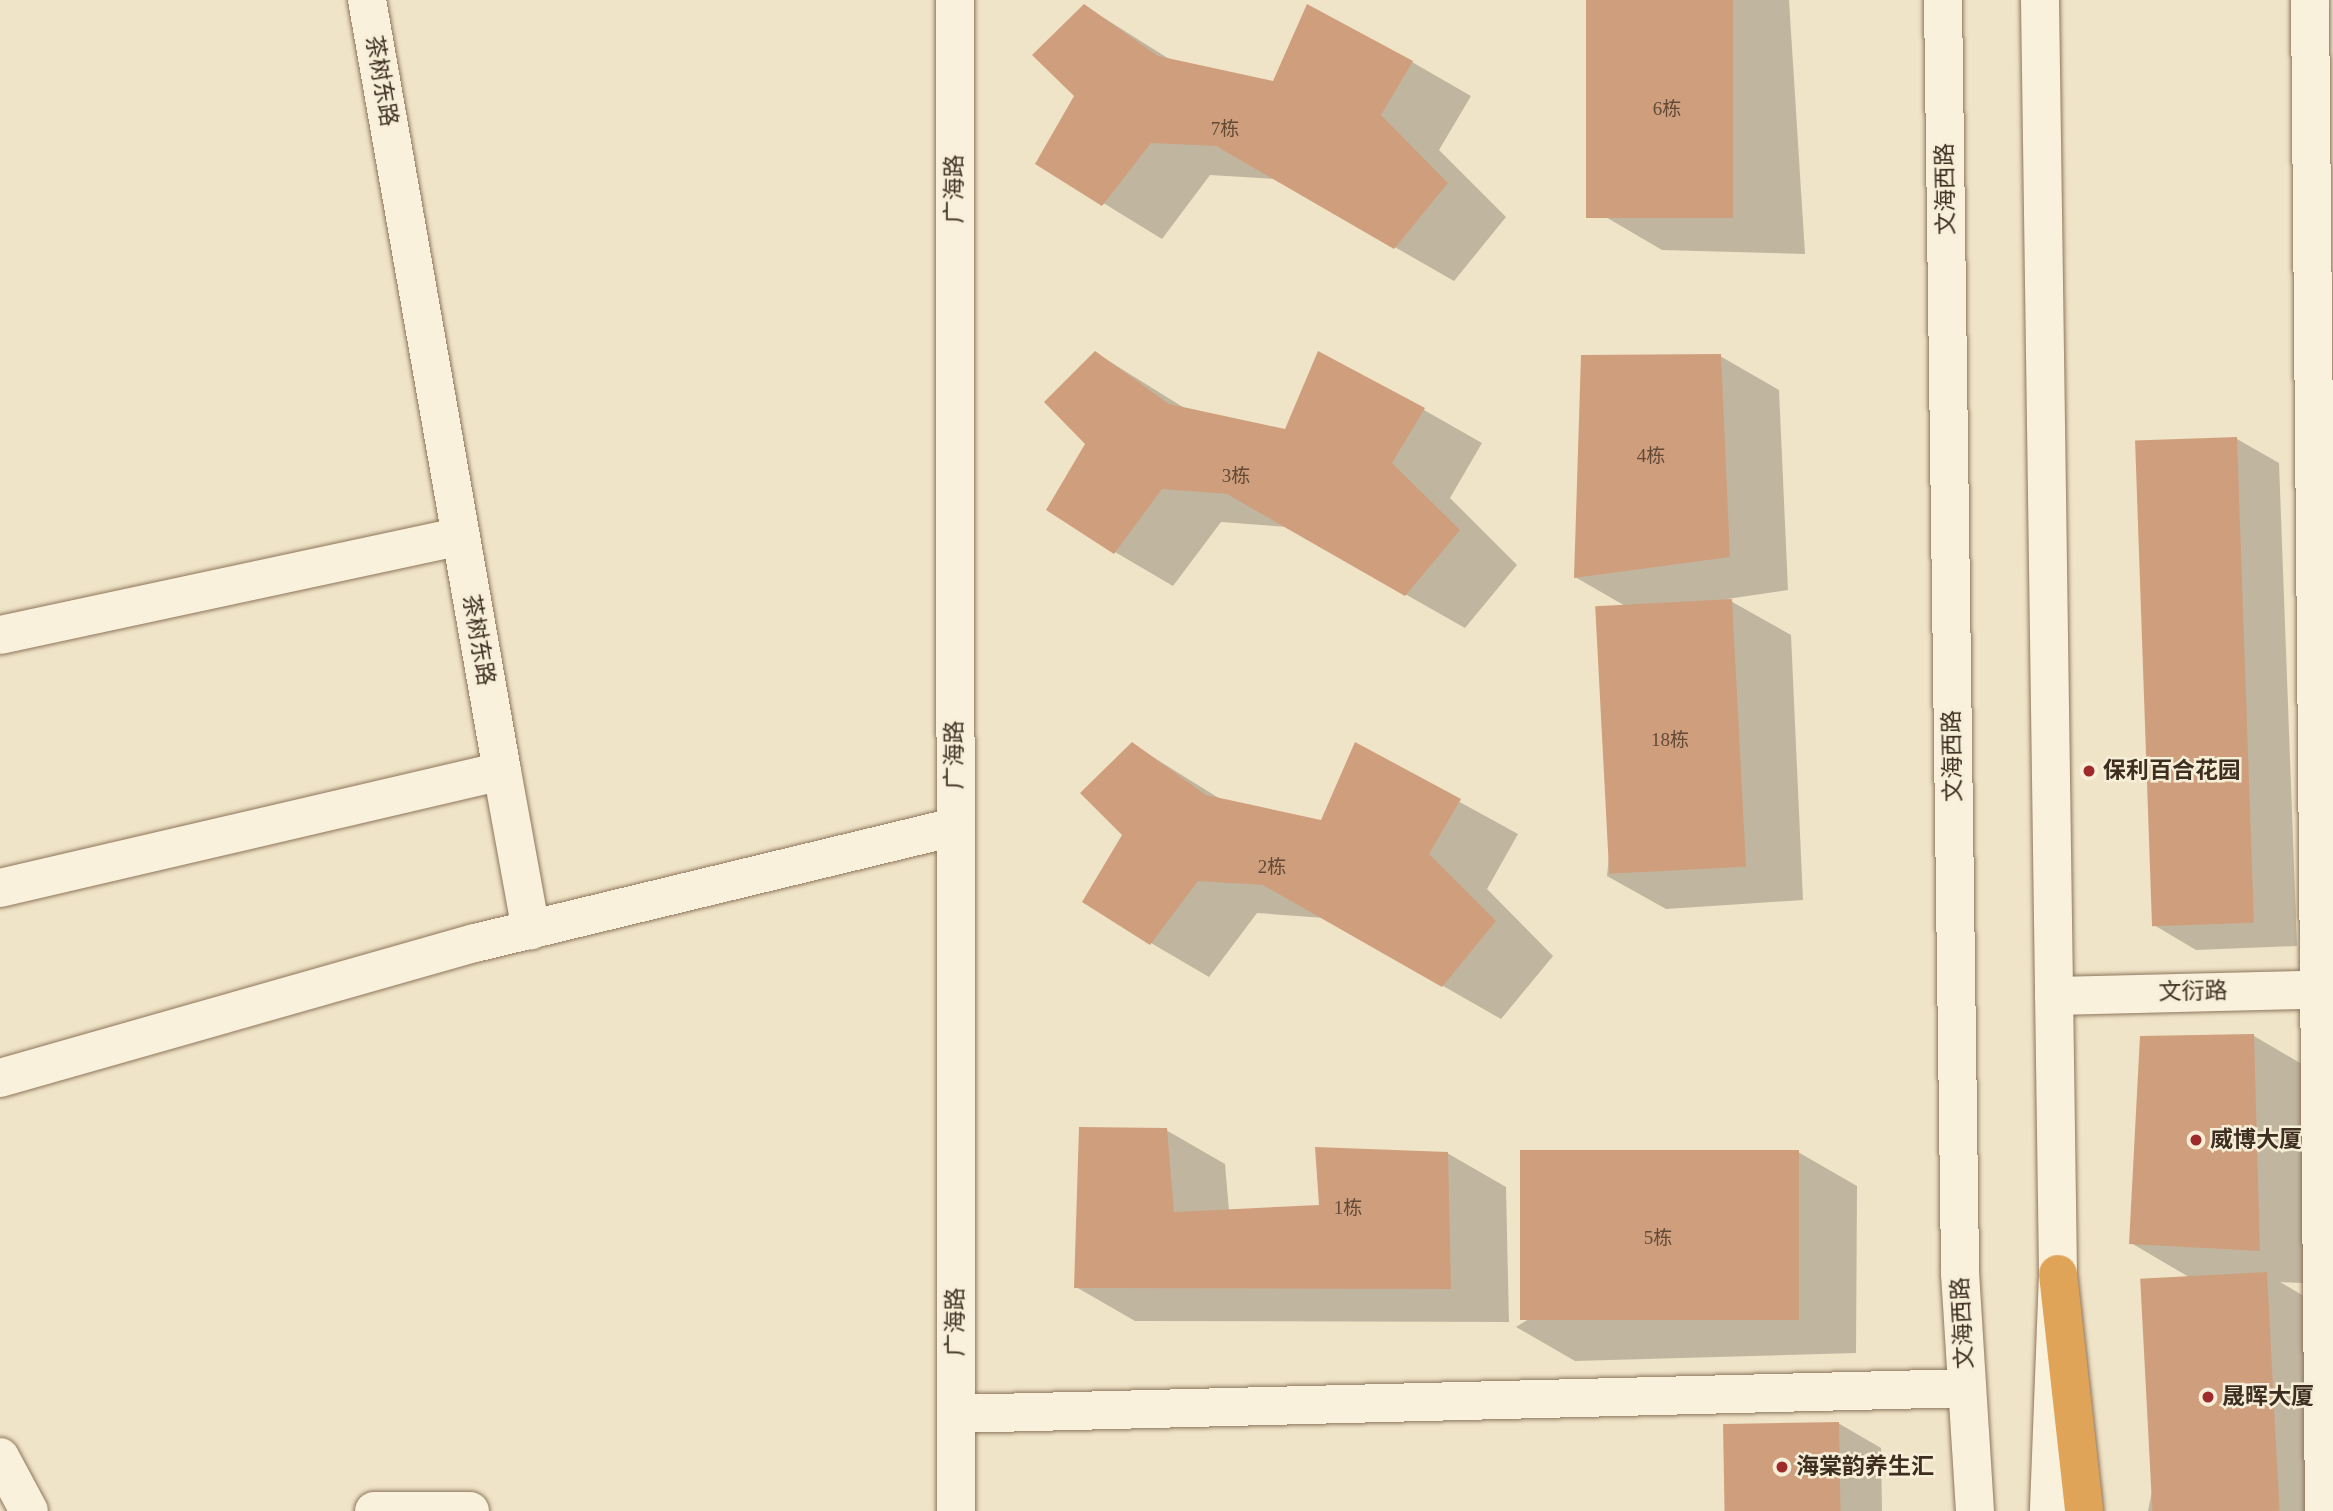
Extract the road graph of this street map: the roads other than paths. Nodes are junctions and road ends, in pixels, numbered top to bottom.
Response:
1 (367, 0) edge
2 (954, 0) edge
3 (1943, 0) edge
4 (2040, 0) edge
5 (2310, 0) edge
6 (459, 537) junction
7 (0, 635) edge
8 (502, 771) junction
9 (955, 827) junction
10 (0, 888) edge
11 (531, 930) junction
12 (2326, 989) edge
13 (2054, 996) junction
14 (0, 1078) edge
15 (2058, 1274) junction
16 (1967, 1388) junction
17 (956, 1414) junction
18 (0, 1457) edge
19 (29, 1511) edge
20 (374, 1511) edge
21 (470, 1511) edge
22 (956, 1511) edge
23 (1975, 1511) edge
24 (2049, 1511) edge
25 (2084, 1511) edge
26 (2324, 1511) edge

1 - 6 street, 茶树东路
2 - 9 street, 广海路
3 - 16 street, 文海西路
4 - 13 street
5 - 12 street
6 - 7 street
6 - 8 street, 茶树东路
8 - 10 street
8 - 11 street, 茶树东路
9 - 11 street
9 - 17 street, 广海路
11 - 14 street
12 - 13 street, 文衍路
12 - 26 street
13 - 15 street
15 - 24 street
15 - 25 highway
16 - 17 street
16 - 23 street, 文海西路
17 - 22 street, 广海路
18 - 19 street
20 - 21 street

